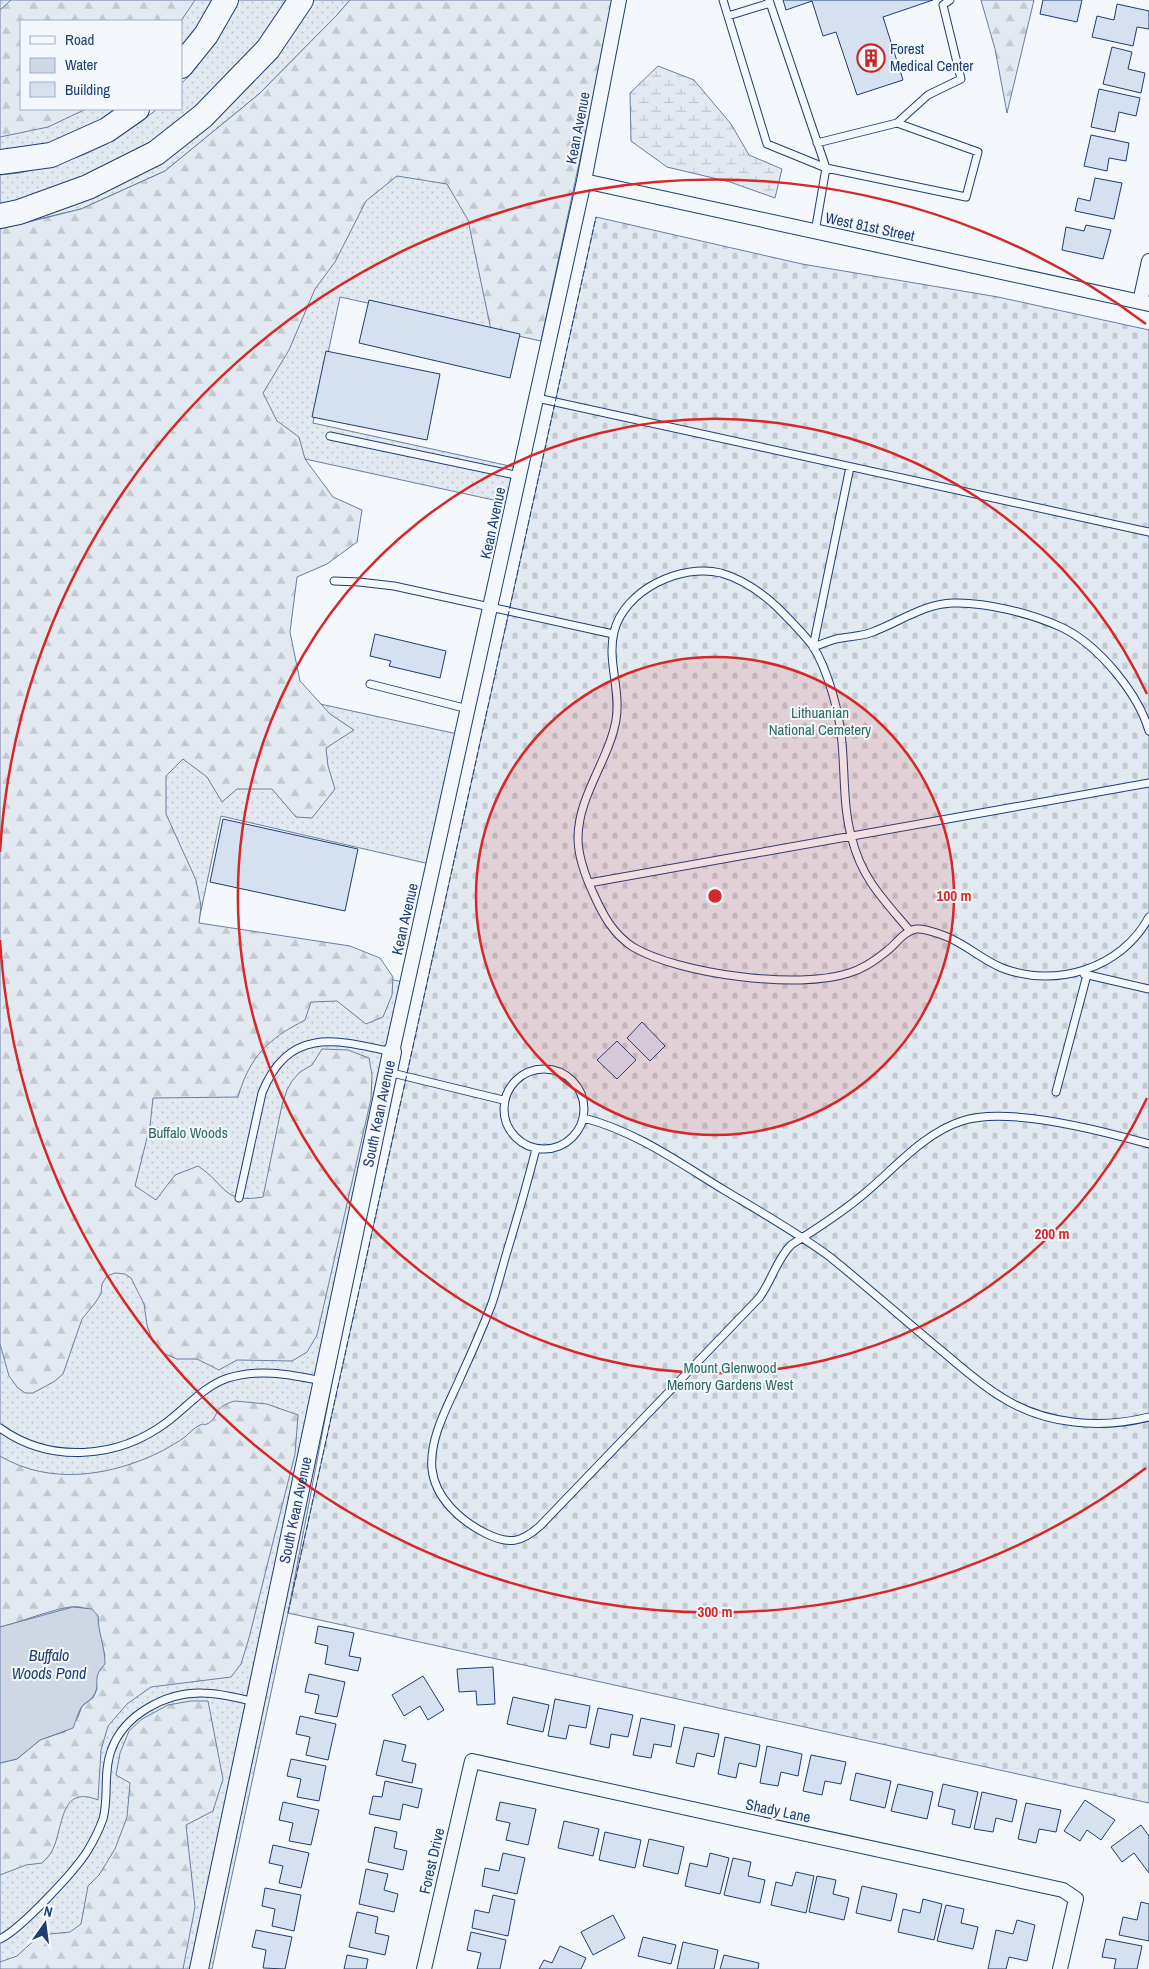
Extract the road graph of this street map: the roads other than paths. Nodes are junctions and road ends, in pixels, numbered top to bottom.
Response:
1 (226, 0) edge
2 (301, 0) edge
3 (618, 0) edge
4 (723, 0) edge
5 (950, 0) edge
6 (769, 2) edge
7 (728, 16) junction
8 (182, 65) edge
9 (136, 110) edge
10 (897, 123) junction
11 (817, 143) junction
12 (0, 162) edge
13 (826, 168) junction
14 (584, 182) junction
15 (0, 216) edge
16 (815, 232) junction
17 (1149, 262) edge
18 (1145, 303) edge
19 (537, 398) junction
20 (330, 436) dead end
21 (850, 467) junction
22 (520, 476) junction
23 (1149, 532) edge
24 (334, 581) dead end
25 (491, 606) junction
26 (613, 634) junction
27 (813, 648) junction
28 (370, 684) dead end
29 (468, 710) junction
30 (1149, 731) edge
31 (1149, 783) edge
32 (851, 838) junction
33 (589, 883) junction
34 (1149, 917) edge
35 (910, 931) junction
36 (1076, 972) junction
37 (1087, 975) junction
38 (1149, 989) edge
39 (392, 1052) junction
40 (388, 1072) junction
41 (1056, 1092) dead end
42 (504, 1100) junction
43 (584, 1118) junction
44 (1149, 1144) edge
45 (536, 1149) junction
46 (239, 1198) dead end
47 (802, 1238) junction
48 (323, 1381) junction
49 (1149, 1417) edge
50 (0, 1428) edge
51 (255, 1702) junction
52 (472, 1761) joint
53 (0, 1939) edge
54 (199, 1969) edge
55 (424, 1969) edge
56 (1060, 1969) edge

1 - 8 highway
2 - 15 highway
3 - 14 street, Kean Avenue
4 - 7 lane
5 - 10 lane
6 - 7 lane
6 - 11 lane
7 - 13 lane
9 - 12 highway
10 - 11 lane
10 - 13 lane
11 - 13 lane
13 - 16 lane
14 - 16 street, West 81st Street
14 - 19 street, Kean Avenue
16 - 18 street, West 81st Street
17 - 18 street
19 - 21 lane
19 - 22 street, Kean Avenue
20 - 22 lane
21 - 23 lane
21 - 27 lane
22 - 25 street, Kean Avenue
24 - 25 lane
25 - 26 lane
25 - 29 street, Kean Avenue
26 - 27 lane
26 - 33 lane
27 - 30 lane
27 - 32 lane
28 - 29 lane
29 - 39 street, Kean Avenue
31 - 32 lane
32 - 33 lane
32 - 35 lane
33 - 35 lane
34 - 36 lane
35 - 36 lane
36 - 37 lane
37 - 38 lane
37 - 41 lane
39 - 40 street, South Kean Avenue
39 - 46 lane
40 - 42 lane
40 - 48 street, South Kean Avenue
42 - 43 lane
42 - 45 lane
43 - 45 lane
43 - 47 lane
44 - 47 lane
45 - 47 lane
47 - 49 lane
48 - 50 lane
48 - 51 street, South Kean Avenue
51 - 53 lane
51 - 54 street, South Kean Avenue
52 - 55 street, Forest Drive
52 - 56 street, Shady Lane

